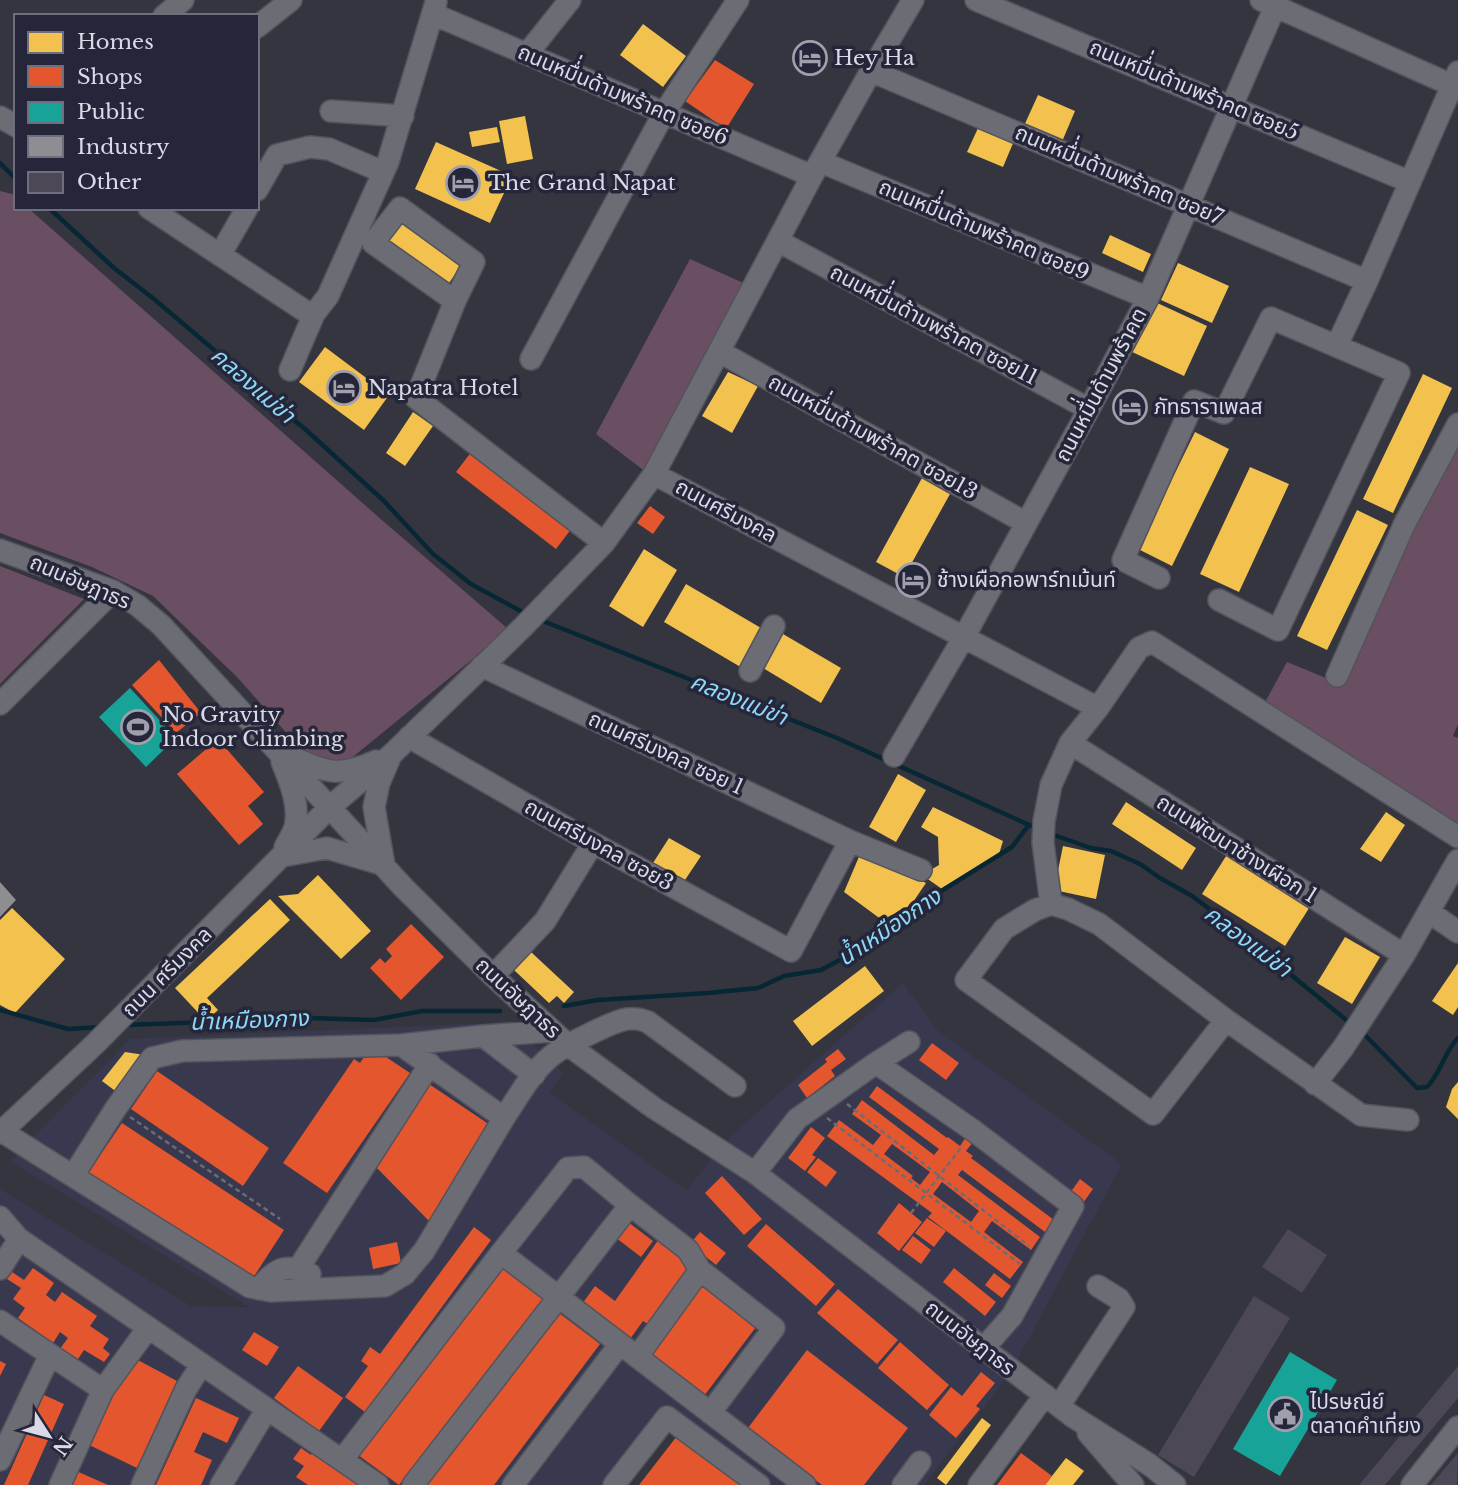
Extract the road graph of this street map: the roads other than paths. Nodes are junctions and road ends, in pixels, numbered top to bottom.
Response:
1 (291, 0) edge
2 (570, 0) edge
3 (738, 0) edge
4 (913, 0) edge
5 (976, 0) edge
6 (1272, 2) edge
7 (186, 6) edge
8 (435, 7) edge
9 (168, 14) edge
10 (259, 25) edge
11 (527, 54) junction
12 (871, 71) junction
13 (1456, 82) edge
14 (1233, 106) junction
15 (331, 111) dead end
16 (664, 113) junction
17 (403, 116) junction
18 (816, 169) junction
19 (383, 172) junction
20 (1410, 182) junction
21 (259, 186) edge
22 (1190, 205) junction
23 (152, 210) edge
24 (246, 210) edge
25 (778, 242) junction
26 (220, 255) junction
27 (1367, 281) junction
28 (1148, 298) junction
29 (455, 301) junction
30 (314, 314) junction
31 (1337, 345) junction
32 (720, 352) junction
33 (531, 359) dead end
34 (289, 369) dead end
35 (1089, 409) junction
36 (1458, 424) edge
37 (654, 474) junction
38 (1026, 523) junction
39 (604, 542) junction
40 (0, 550) edge
41 (1159, 578) dead end
42 (113, 592) junction
43 (1219, 600) dead end
44 (774, 626) dead end
45 (964, 637) junction
46 (482, 666) junction
47 (750, 671) dead end
48 (1337, 676) dead end
49 (0, 704) edge
50 (1098, 708) junction
51 (409, 737) junction
52 (1070, 743) junction
53 (277, 750) junction
54 (391, 755) junction
55 (894, 756) dead end
56 (330, 807) junction
57 (1458, 837) edge
58 (850, 841) junction
59 (593, 843) junction
60 (282, 856) junction
61 (1458, 860) edge
62 (384, 865) junction
63 (921, 870) dead end
64 (1051, 904) junction
65 (1429, 912) junction
66 (1458, 932) edge
67 (1404, 955) junction
68 (492, 976) junction
69 (1226, 1020) junction
70 (552, 1031) junction
71 (483, 1036) junction
72 (909, 1042) dead end
73 (401, 1045) junction
74 (568, 1045) junction
75 (876, 1063) junction
76 (430, 1064) junction
77 (534, 1075) junction
78 (1315, 1084) junction
79 (735, 1086) dead end
80 (504, 1118) junction
81 (1408, 1120) dead end
82 (1, 1132) edge
83 (755, 1172) junction
84 (73, 1176) junction
85 (630, 1205) junction
86 (0, 1217) edge
87 (19, 1239) junction
88 (500, 1253) junction
89 (0, 1269) edge
90 (298, 1269) junction
91 (700, 1270) junction
92 (1098, 1286) dead end
93 (259, 1289) junction
94 (322, 1289) junction
95 (558, 1297) junction
96 (0, 1321) edge
97 (148, 1328) junction
98 (984, 1349) junction
99 (628, 1351) junction
100 (50, 1355) junction
101 (202, 1364) junction
102 (103, 1390) junction
103 (1059, 1406) junction
104 (267, 1409) junction
105 (710, 1413) junction
106 (1458, 1427) edge
107 (0, 1460) edge
108 (342, 1460) junction
109 (920, 1462) dead end
110 (228, 1483) edge
111 (60, 1485) edge
112 (142, 1485) edge
113 (378, 1485) edge
114 (413, 1485) edge
115 (513, 1485) edge
116 (614, 1485) edge
117 (759, 1485) edge
118 (804, 1485) edge
119 (903, 1485) edge
120 (979, 1485) edge
121 (1133, 1485) edge
122 (1175, 1485) edge
123 (1412, 1485) edge

1 - 10 street
2 - 11 street
3 - 16 street
4 - 12 street
5 - 14 street, ถนนหมื่่นด้ามพร้าคต ซอย5
6 - 13 street
6 - 14 street, ถนนหมื่่นด้ามพร้าคต
7 - 9 street
8 - 11 street, ถนนหมื่่นด้ามพร้าคต ซอย6
8 - 17 street
11 - 16 street, ถนนหมื่่นด้ามพร้าคต ซอย6
12 - 18 street
12 - 22 street, ถนนหมื่่นด้ามพร้าคต ซอย7
13 - 20 street
14 - 20 street, ถนนหมื่่นด้ามพร้าคต ซอย5
14 - 22 street, ถนนหมื่่นด้ามพร้าคต
15 - 17 street
16 - 18 street, ถนนหมื่่นด้ามพร้าคต ซอย6
16 - 33 street
17 - 19 street
18 - 25 street
18 - 28 street, ถนนหมื่่นด้ามพร้าคต ซอย9
19 - 21 street
19 - 30 street
20 - 27 street
22 - 27 street, ถนนหมื่่นด้ามพร้าคต ซอย7
22 - 28 street, ถนนหมื่่นด้ามพร้าคต
23 - 26 street
24 - 26 street
25 - 32 street
25 - 35 street, ถนนหมื่่นด้ามพร้าคต ซอย11
26 - 30 street
27 - 31 street
28 - 35 street, ถนนหมื่่นด้ามพร้าคต
29 - 29 street
29 - 39 street
30 - 34 street
31 - 41 street
31 - 43 street
32 - 37 street
32 - 38 street, ถนนหมื่่นด้ามพร้าคต ซอย13
35 - 38 street, ถนนหมื่่นด้ามพร้าคต
36 - 48 street
37 - 39 street, ถนนศรีมงคล
37 - 45 street, ถนนศรีมงคล
38 - 45 street, ถนนหมื่่นด้ามพร้าคต
39 - 46 street, ถนนศรีมงคล
40 - 42 street, ถนนอัษฎาธร
42 - 49 street
42 - 53 street, ถนนอัษฎาธร
44 - 47 street
45 - 50 street, ถนนศรีมงคล
45 - 55 street, ถนนหมื่่นด้ามพร้าคต
46 - 51 street, ถนนศรีมงคล
46 - 58 street, ถนนศรีมงคล ซอย 1
50 - 52 street
50 - 57 street
51 - 54 street, ถนนศรีมงคล
51 - 59 street, ถนนศรีมงคล ซอย3
52 - 64 street
52 - 67 street, ถนนพัฒนาช้างเผือก 1
53 - 54 street
53 - 56 street, ถนนอัษฎาธร
53 - 60 street
54 - 56 street, ถนนศรีมงคล
54 - 62 street
56 - 60 street, ถนน ศรีมงคล
56 - 62 street, ถนนอัษฎาธร
58 - 59 street, ถนนศรีมงคล ซอย3
58 - 63 street, ถนนศรีมงคล ซอย 1
59 - 68 street
60 - 62 street
60 - 82 street, ถนน ศรีมงคล
61 - 65 street
62 - 68 street, ถนนอัษฎาธร
64 - 69 street
64 - 69 street
65 - 66 street
65 - 67 street
67 - 78 street
68 - 70 street, ถนนอัษฎาธร
69 - 78 street
70 - 71 street
70 - 74 street, ถนนอัษฎาธร
71 - 73 street
71 - 77 street
72 - 75 street
73 - 76 street
73 - 84 street
74 - 77 street
74 - 79 street
74 - 83 street, ถนนอัษฎาธร
75 - 83 street
75 - 98 street
76 - 80 street
76 - 90 street
77 - 80 street
78 - 81 street
80 - 94 street
82 - 84 street
83 - 98 street, ถนนอัษฎาธร
84 - 93 street
85 - 88 street
85 - 91 street
85 - 95 street
86 - 87 street
87 - 89 street
87 - 97 street
88 - 95 street
88 - 108 street
90 - 93 street
90 - 94 street
91 - 99 street
91 - 105 street
92 - 103 street
93 - 94 street
95 - 99 street
95 - 114 street
96 - 100 street
97 - 101 street
97 - 102 street
98 - 103 street, ถนนอัษฎาธร
99 - 105 street
99 - 115 street
100 - 102 street
100 - 107 street
101 - 104 street
101 - 112 street
102 - 111 street
103 - 120 street
103 - 121 street, ถนนอัษฎาธร
103 - 122 street, ถนนอัษฎาธร
104 - 108 street
104 - 110 street
105 - 118 street
106 - 123 street
108 - 113 street
109 - 119 street
116 - 117 street

